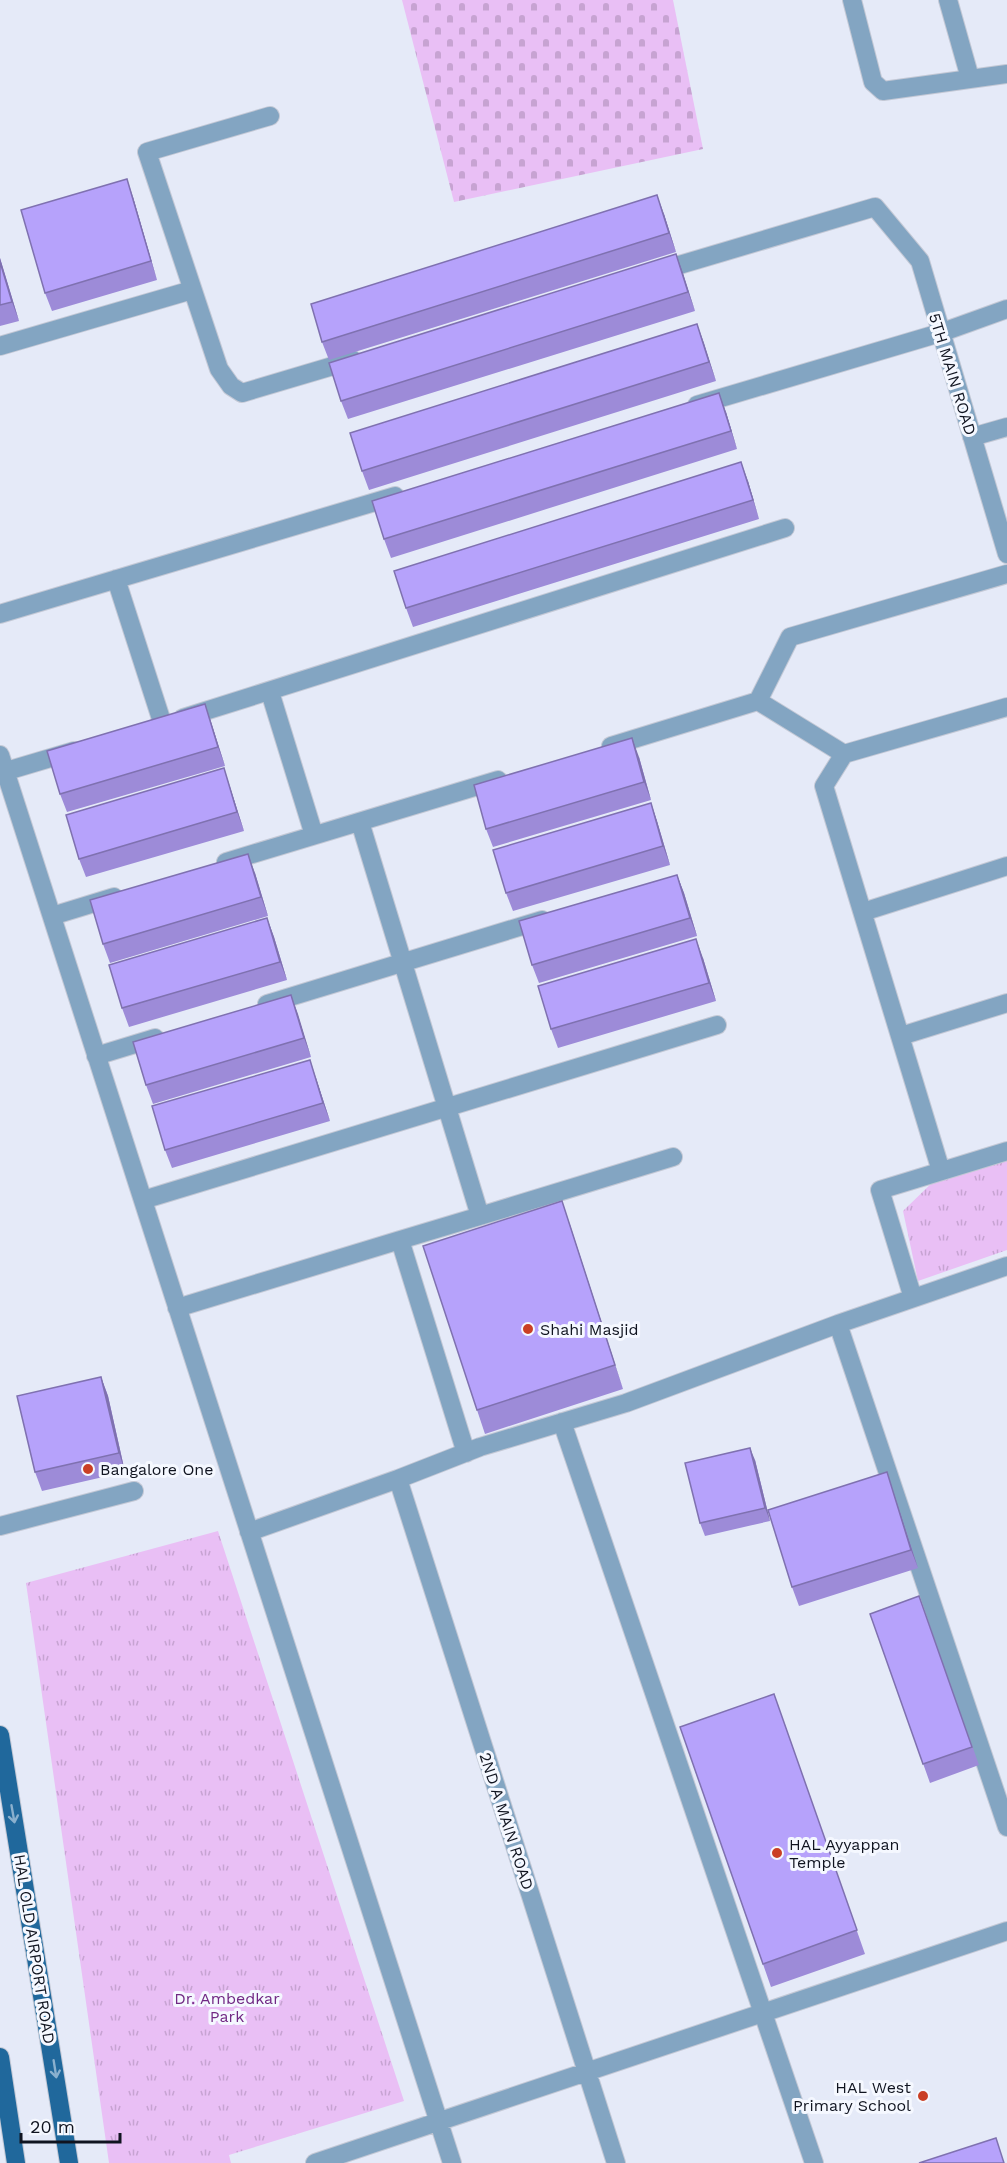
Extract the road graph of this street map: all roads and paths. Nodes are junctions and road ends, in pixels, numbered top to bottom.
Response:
1 (852, 0) edge
2 (948, 0) edge
3 (1007, 74) edge
4 (970, 78) junction
5 (270, 116) dead end
6 (645, 275) edge
7 (192, 290) junction
8 (1007, 309) edge
9 (940, 333) junction
10 (0, 346) edge
11 (368, 356) edge
12 (676, 411) edge
13 (1007, 427) edge
14 (972, 437) junction
15 (413, 490) edge
16 (785, 528) dead end
17 (1007, 554) edge
18 (1007, 574) edge
19 (116, 579) junction
20 (0, 614) edge
21 (270, 693) junction
22 (758, 700) junction
23 (1007, 707) edge
24 (163, 725) junction
25 (140, 731) edge
26 (95, 745) edge
27 (599, 749) edge
28 (844, 754) junction
29 (2, 767) edge
30 (519, 774) edge
31 (360, 822) junction
32 (314, 836) junction
33 (1007, 866) edge
34 (212, 867) edge
35 (132, 891) edge
36 (863, 912) junction
37 (560, 915) edge
38 (52, 916) junction
39 (403, 963) junction
40 (1007, 1003) edge
41 (255, 1008) edge
42 (717, 1025) dead end
43 (176, 1032) edge
44 (901, 1036) junction
45 (96, 1056) junction
46 (447, 1107) junction
47 (1007, 1151) edge
48 (673, 1157) dead end
49 (941, 1171) junction
50 (143, 1200) junction
51 (480, 1216) junction
52 (400, 1240) junction
53 (1007, 1266) edge
54 (913, 1298) junction
55 (177, 1308) junction
56 (838, 1324) junction
57 (562, 1422) junction
58 (465, 1453) junction
59 (398, 1479) junction
60 (134, 1491) dead end
61 (0, 1526) edge
62 (249, 1532) junction
63 (0, 1736) edge
64 (1007, 1827) edge
65 (1007, 1931) edge
66 (762, 2013) junction
67 (0, 2057) edge
68 (587, 2072) junction
69 (439, 2122) junction
70 (16, 2163) edge
71 (69, 2163) edge
72 (315, 2163) edge
73 (452, 2163) edge
74 (616, 2163) edge
75 (813, 2163) edge

1 - 4 street
2 - 4 street
3 - 4 street
5 - 7 street
6 - 9 street, 5TH MAIN ROAD
7 - 10 street
7 - 11 street
8 - 9 street
9 - 12 street
9 - 14 street, 5TH MAIN ROAD
13 - 14 street
14 - 17 street, 5TH MAIN ROAD
15 - 19 street
16 - 21 street
18 - 22 street
19 - 20 street
19 - 24 street
21 - 24 street
21 - 32 street
22 - 27 street
22 - 28 street
23 - 28 street
24 - 25 street
26 - 29 street
28 - 36 street
29 - 38 street
30 - 31 street
31 - 32 street
31 - 39 street
32 - 34 street
33 - 36 street
35 - 38 street
36 - 44 street
37 - 39 street
38 - 45 street
39 - 41 street
39 - 46 street
40 - 44 street
42 - 46 street
43 - 45 street
44 - 49 street
45 - 50 street
46 - 50 street
46 - 51 street
47 - 49 street
48 - 51 street
49 - 54 street
50 - 55 street
51 - 52 street
52 - 55 street
52 - 58 street
53 - 54 street
54 - 56 street
55 - 62 street
56 - 57 street
56 - 64 street
57 - 58 street
57 - 66 street
58 - 59 street
59 - 62 street
59 - 68 street, 2ND A MAIN ROAD
60 - 61 street
62 - 69 street
63 -> 71 main road, HAL OLD AIRPORT ROAD
65 - 66 street
66 - 68 street
66 - 75 street
67 - 70 main road
68 - 69 street
68 - 74 street, 2ND A MAIN ROAD
69 - 72 street
69 - 73 street

